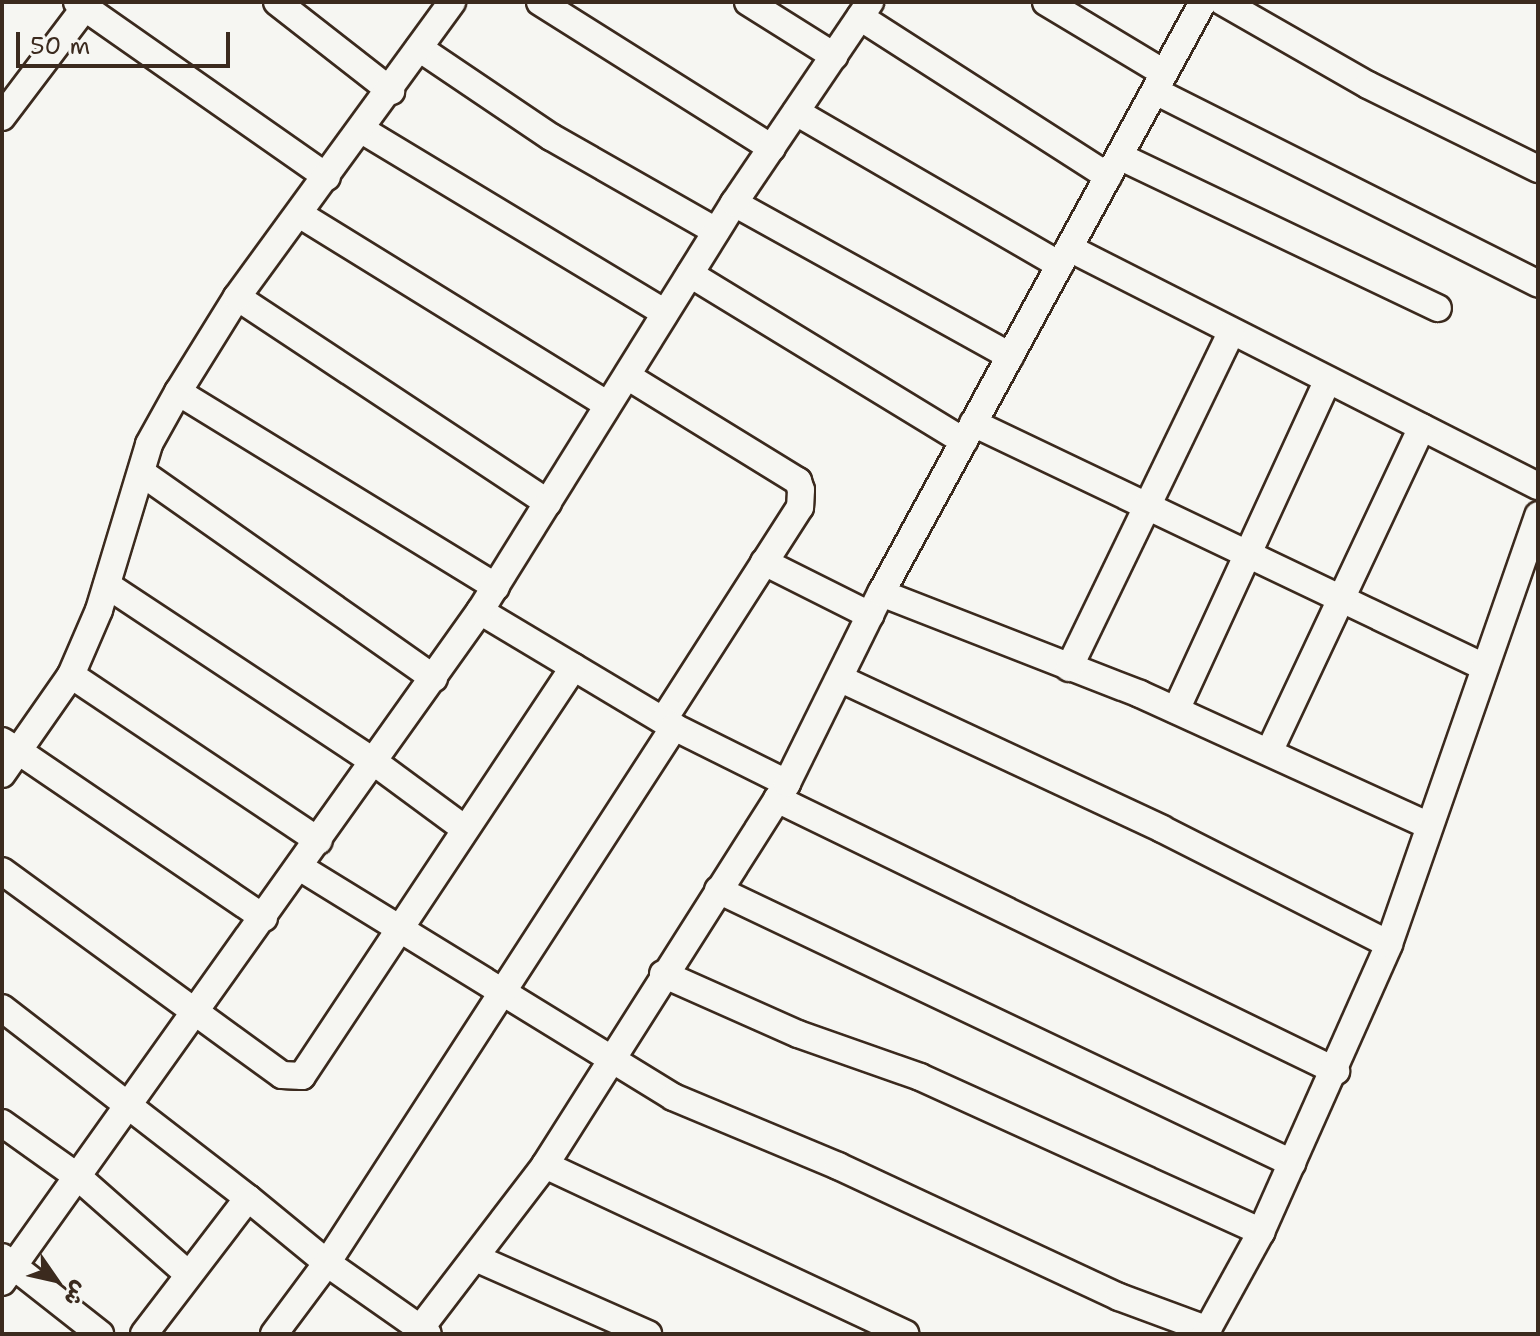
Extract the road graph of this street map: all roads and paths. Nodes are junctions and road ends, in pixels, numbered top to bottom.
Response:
1 (277, 2) edge
2 (452, 2) edge
3 (540, 2) edge
4 (748, 2) edge
5 (1046, 2) edge
6 (1203, 2) edge
7 (1223, 2) edge
8 (84, 4) edge
9 (865, 9) edge
10 (419, 48) junction
11 (834, 56) junction
12 (1160, 82) junction
13 (391, 91) junction
14 (4, 110) edge
15 (796, 112) junction
16 (362, 130) junction
17 (772, 148) junction
18 (1114, 166) junction
19 (1538, 169) edge
20 (327, 177) junction
21 (734, 203) junction
22 (299, 214) junction
23 (716, 231) junction
24 (1064, 256) junction
25 (690, 274) junction
26 (1538, 284) edge
27 (237, 297) junction
28 (1438, 308) dead end
29 (665, 313) junction
30 (1231, 333) junction
31 (1010, 356) junction
32 (627, 376) junction
33 (1328, 380) junction
34 (178, 392) junction
35 (608, 405) junction
36 (1422, 427) junction
37 (968, 432) junction
38 (142, 473) junction
39 (1538, 486) edge
40 (548, 503) junction
41 (1150, 508) junction
42 (1538, 515) edge
43 (1249, 552) junction
44 (764, 562) junction
45 (107, 585) junction
46 (496, 587) junction
47 (1342, 599) junction
48 (876, 604) junction
49 (480, 611) junction
50 (574, 667) junction
51 (1484, 667) junction
52 (1069, 668) junction
53 (71, 675) junction
54 (434, 678) junction
55 (841, 679) junction
56 (1176, 710) junction
57 (668, 723) junction
58 (10, 746) edge
59 (1269, 752) junction
60 (374, 762) junction
61 (2, 774) edge
62 (782, 791) junction
63 (1427, 825) junction
64 (465, 829) junction
65 (319, 841) junction
66 (301, 868) junction
67 (2, 871) edge
68 (718, 890) junction
69 (264, 918) junction
70 (399, 929) junction
71 (1389, 944) junction
72 (663, 974) junction
73 (499, 992) junction
74 (2, 1008) edge
75 (196, 1012) junction
76 (610, 1062) junction
77 (1336, 1071) junction
78 (130, 1102) junction
79 (2, 1123) edge
80 (1292, 1163) junction
81 (545, 1165) junction
82 (78, 1177) junction
83 (248, 1198) junction
84 (1261, 1232) junction
85 (478, 1259) junction
86 (327, 1263) junction
87 (6, 1269) edge
88 (188, 1274) junction
89 (422, 1332) edge
90 (1207, 1332) edge
91 (100, 1334) edge
92 (144, 1334) edge
93 (274, 1334) edge
94 (648, 1334) edge
95 (905, 1334) edge

1 - 13 street
2 - 10 street
3 - 17 street
4 - 11 street
5 - 12 street
6 - 12 street
7 - 19 street
8 - 14 street
8 - 20 street
9 - 11 street
9 - 18 street
10 - 13 street
10 - 23 street
11 - 15 street
12 - 18 street
12 - 26 street
13 - 16 street
15 - 17 street
15 - 24 street
16 - 20 street
16 - 29 street
17 - 21 street
18 - 24 street
18 - 28 street
20 - 22 street
21 - 23 street
21 - 31 street
22 - 27 street
22 - 35 street
23 - 25 street
24 - 30 street
24 - 31 street
25 - 29 street
25 - 37 street
27 - 34 street
27 - 40 street
29 - 32 street
30 - 33 street
30 - 41 street
31 - 37 street
32 - 35 street
32 - 44 street
33 - 36 street
33 - 43 street
34 - 38 street
34 - 46 street
35 - 40 street
36 - 39 street
36 - 47 street
37 - 41 street
37 - 48 street
38 - 45 street
38 - 54 street
40 - 46 street
41 - 43 street
41 - 52 street
42 - 51 street
43 - 47 street
43 - 56 street
44 - 48 street
44 - 57 street
45 - 53 street
45 - 60 street
46 - 49 street
47 - 51 street
47 - 59 street
48 - 52 street
48 - 55 street
49 - 50 street
49 - 54 street
50 - 57 street
50 - 64 street
51 - 63 street
52 - 56 street
53 - 58 street
53 - 65 street
54 - 60 street
55 - 62 street
55 - 71 street
56 - 59 street
57 - 62 street
57 - 73 street
58 - 61 street
58 - 69 street
59 - 63 street
60 - 64 street
60 - 65 street
62 - 68 street
62 - 77 street
63 - 71 street
64 - 70 street
65 - 66 street
66 - 69 street
66 - 70 street
67 - 75 street
68 - 72 street
68 - 80 street
69 - 75 street
70 - 73 street
70 - 75 street
71 - 77 street
72 - 76 street
72 - 84 street
73 - 76 street
73 - 86 street
74 - 78 street
75 - 78 street
76 - 81 street
76 - 90 street
77 - 80 street
78 - 82 street
78 - 83 street
79 - 82 street
80 - 84 street
81 - 85 street
81 - 95 street
82 - 87 street
82 - 88 street
83 - 86 street
83 - 88 street
84 - 90 street
85 - 89 street
85 - 94 street
86 - 89 street
86 - 93 street
87 - 91 street
88 - 92 street

